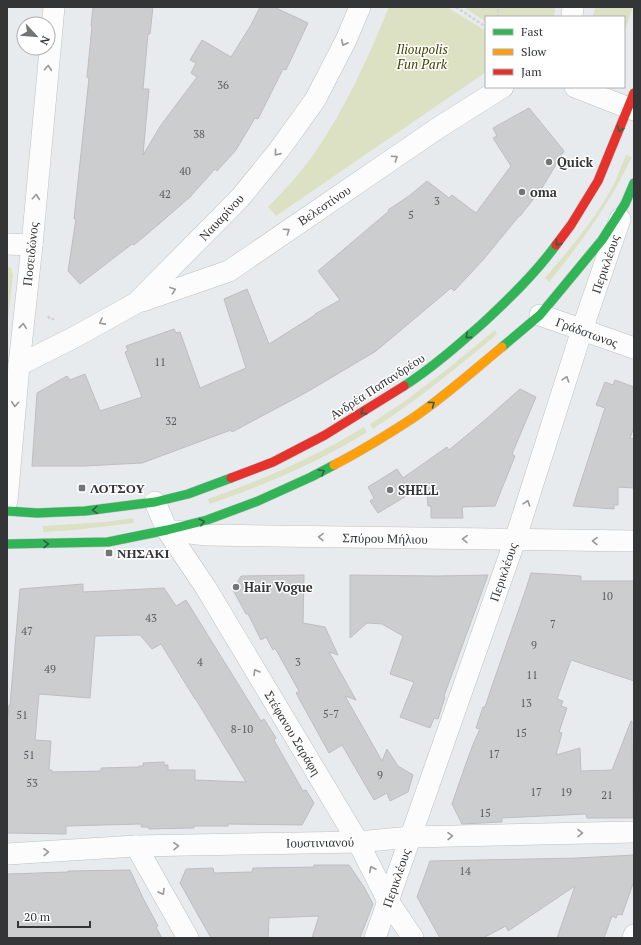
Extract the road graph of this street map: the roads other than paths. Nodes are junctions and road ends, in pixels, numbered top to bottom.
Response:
1 (54, 7) edge
2 (360, 7) edge
3 (501, 88) edge
4 (578, 88) edge
5 (632, 104) edge
6 (634, 183) edge
7 (625, 204) junction
8 (7, 244) edge
9 (32, 245) junction
10 (136, 303) junction
11 (540, 315) junction
12 (582, 330) junction
13 (634, 348) edge
14 (19, 365) junction
15 (7, 501) edge
16 (155, 502) junction
17 (7, 511) edge
18 (167, 530) junction
19 (515, 540) junction
20 (634, 541) edge
21 (7, 544) edge
22 (634, 832) edge
23 (411, 837) junction
24 (358, 842) junction
25 (136, 846) junction
26 (7, 854) edge
27 (388, 901) junction
28 (634, 935) edge
29 (188, 938) edge
30 (375, 938) edge
31 (413, 938) edge
32 (633, 938) edge

9 -> 1 street, Ποσειδώνος
2 -> 10 street, Ναυαρίνου
10 -> 3 street, Βελεστίνου
4 - 5 street
5 -> 16 street, Ανδρέα Παπανδρέου
6 - 7 street
7 - 11 street
7 - 12 street, Περικλέους
8 - 9 street
14 -> 9 street, Ποσειδώνος
10 -> 14 street, Ναυαρίνου
11 - 12 street, Γράδστωνος
18 -> 11 street
12 - 13 street, Γράδστωνος
19 -> 12 street, Περικλέους
14 -> 15 street, Ποσειδώνος
16 -> 17 street, Ανδρέα Παπανδρέου
16 - 18 street
19 -> 18 street, Σπύρου Μήλιου
21 -> 18 street
24 -> 18 street, Στέφανου Σαράφη
20 -> 19 street, Σπύρου Μήλιου
19 - 23 street, Περικλέους
23 -> 22 street, Ιουστινιανού
23 - 24 street, Ιουστινιανού
23 - 27 street, Περικλέους
25 -> 24 street, Ιουστινιανού
27 -> 24 street, Στέφανου Σαράφη
26 -> 25 street, Ιουστινιανού
25 -> 29 street
27 - 30 street, Περικλέους
27 - 31 street, Στέφανου Σαράφη
28 - 32 street

